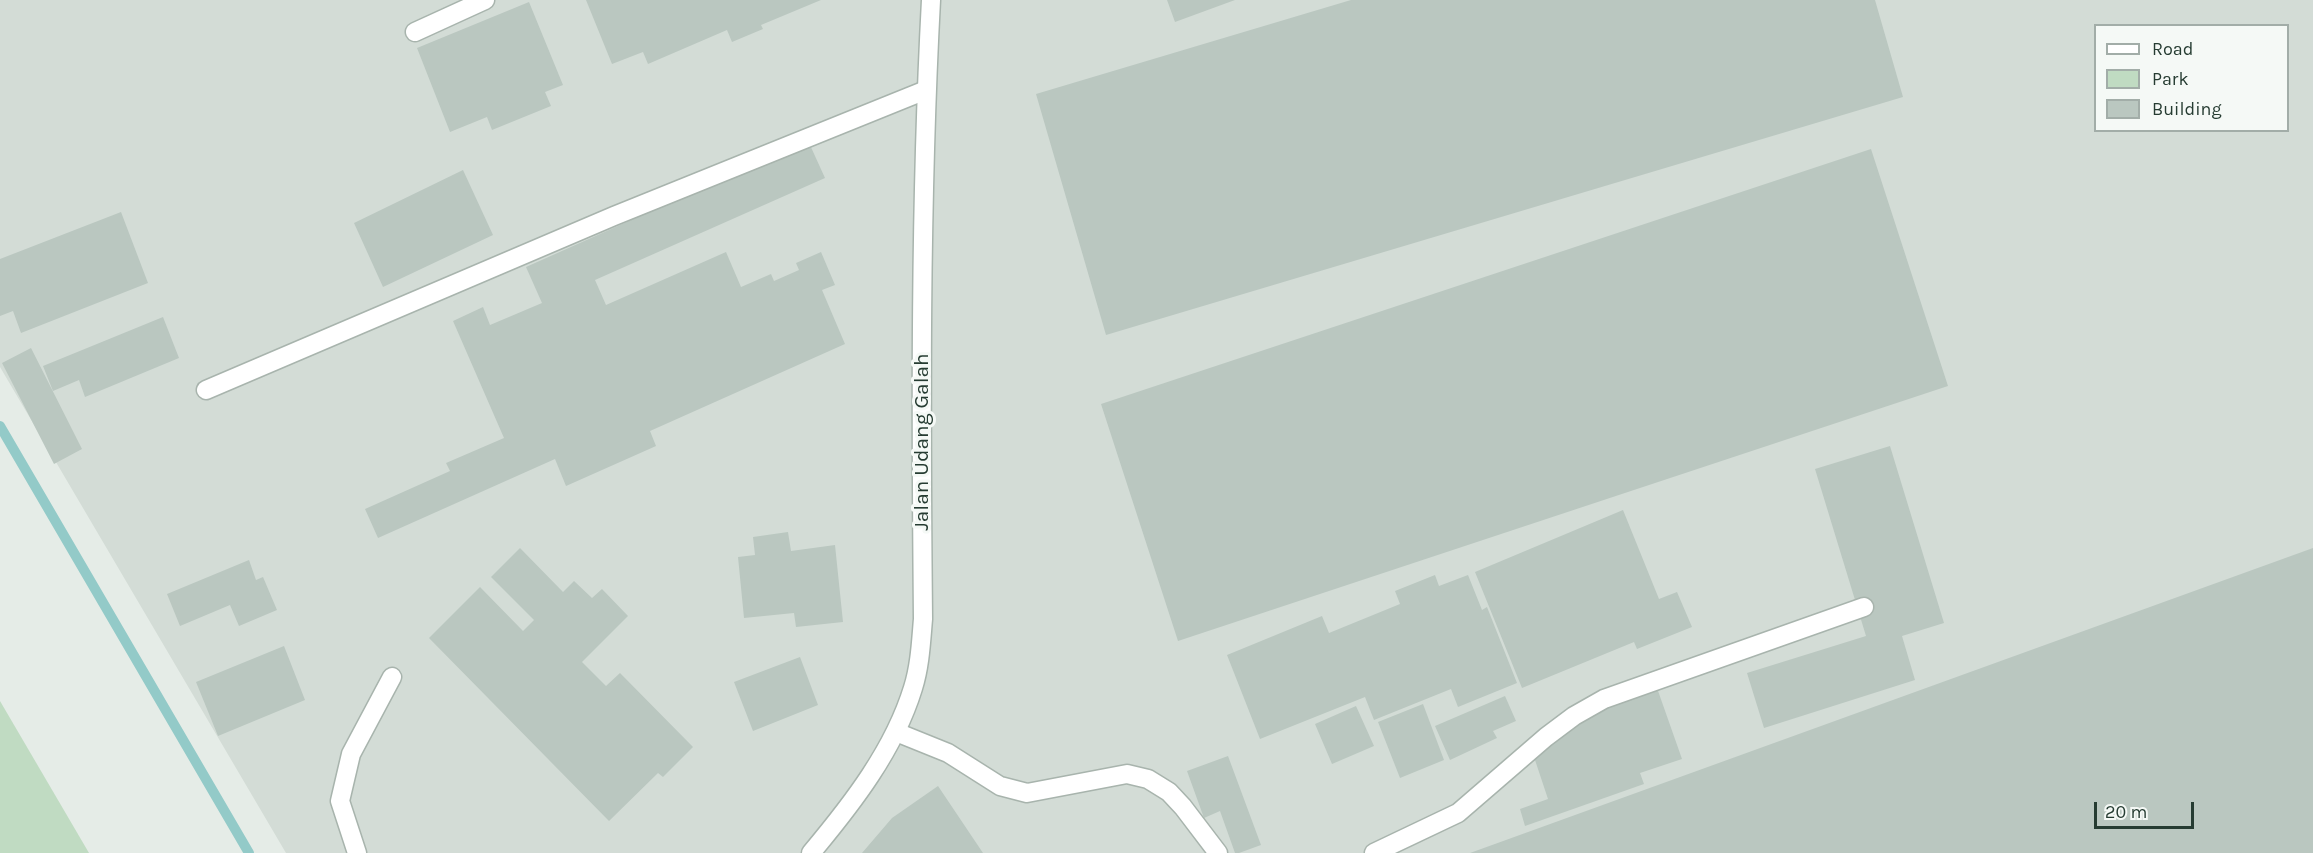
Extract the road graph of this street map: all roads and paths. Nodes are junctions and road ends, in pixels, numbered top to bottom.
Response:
1 (485, 0) edge
2 (930, 0) edge
3 (415, 32) dead end
4 (926, 90) junction
5 (206, 390) dead end
6 (1864, 607) dead end
7 (392, 677) dead end
8 (896, 732) junction
9 (357, 853) edge
10 (811, 853) edge
11 (1218, 853) edge
12 (1374, 853) edge

1 - 3 street
2 - 4 street, Jalan Udang Galah
4 - 5 street
4 - 8 street, Jalan Udang Galah
6 - 12 street
7 - 9 street
8 - 10 street, Jalan Udang Galah
8 - 11 street

